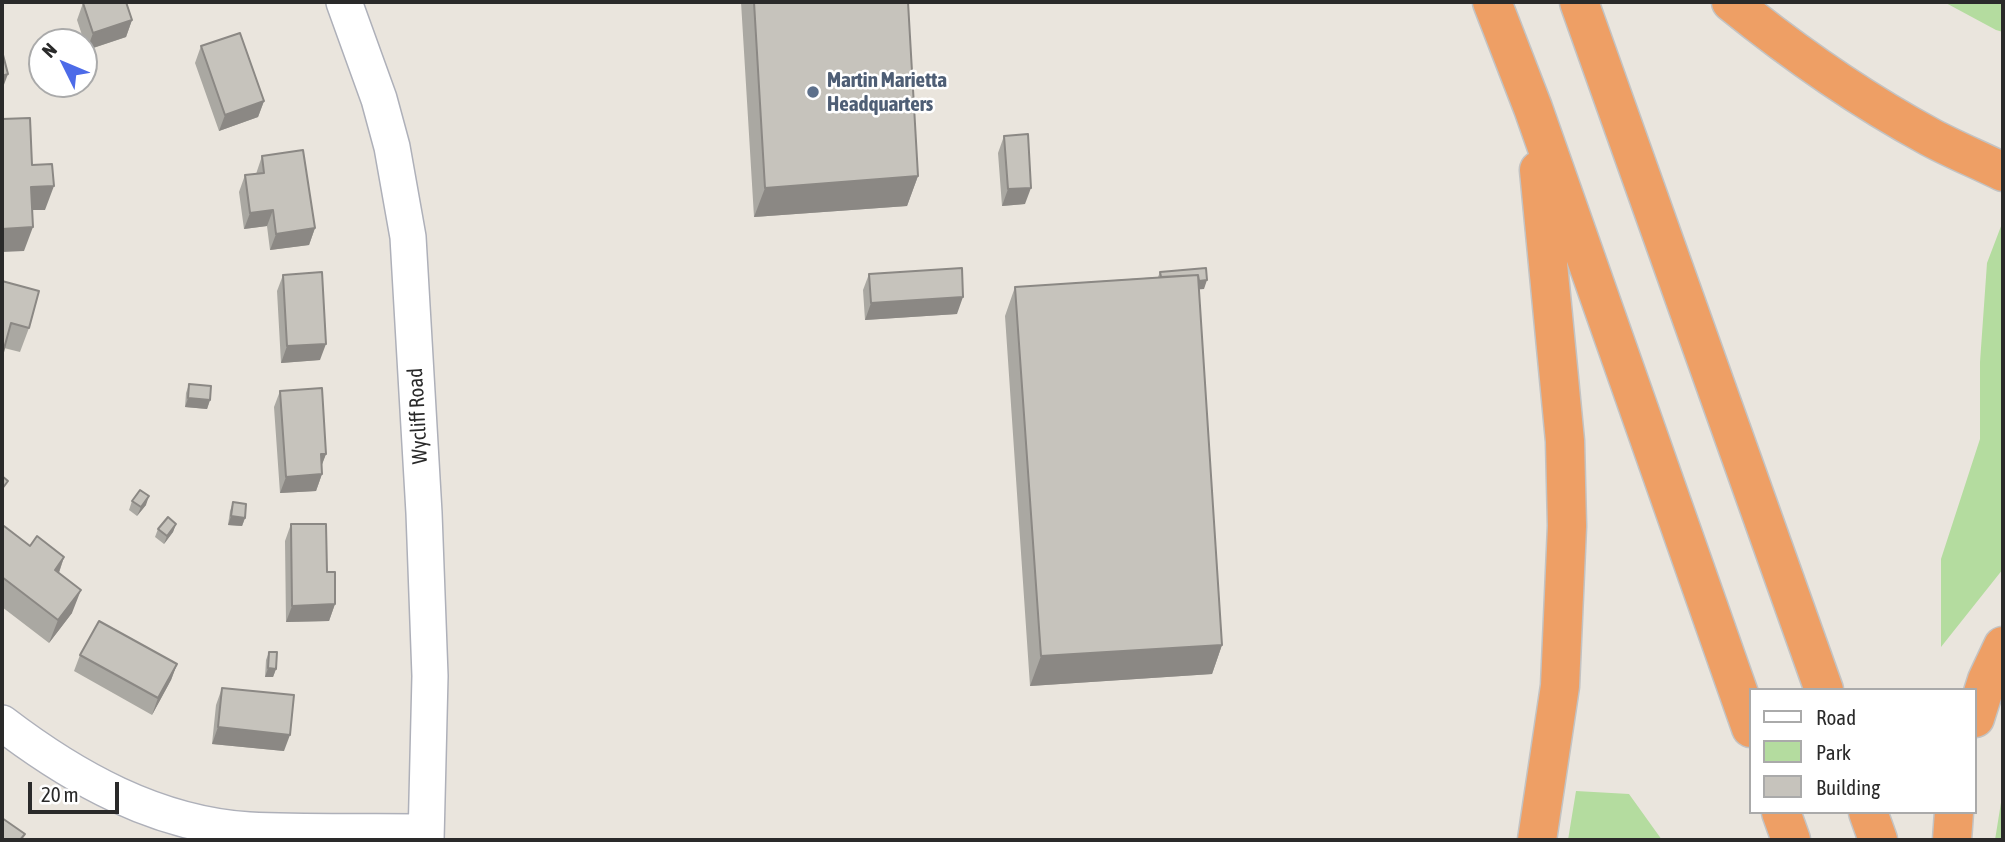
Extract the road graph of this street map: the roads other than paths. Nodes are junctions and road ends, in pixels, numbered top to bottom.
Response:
1 (344, 2) edge
2 (1492, 2) edge
3 (1579, 2) edge
4 (1731, 2) edge
5 (1533, 108) junction
6 (2003, 172) edge
7 (2003, 646) edge
8 (1823, 688) edge
9 (1977, 712) edge
10 (2, 723) edge
11 (1750, 725) edge
12 (1782, 814) edge
13 (1869, 814) edge
14 (1954, 814) edge
15 (426, 836) edge
16 (1537, 840) edge
17 (1791, 840) edge
18 (1878, 840) edge
19 (1952, 840) edge

1 - 15 street, Wycliff Road
2 - 5 highway
3 - 8 highway
4 - 6 highway
5 - 11 highway
5 - 16 highway
7 - 9 highway
10 - 15 street
12 - 17 highway
13 - 18 highway
14 - 19 highway

